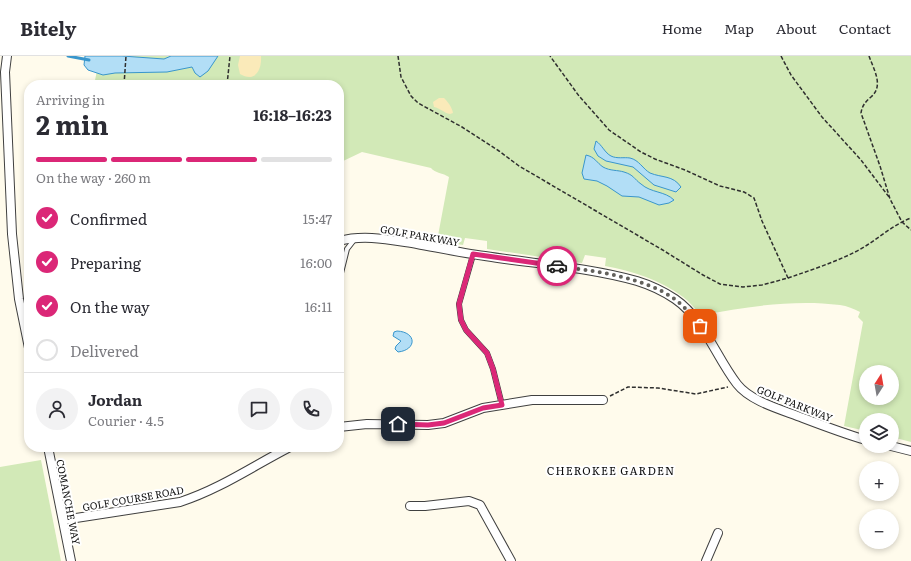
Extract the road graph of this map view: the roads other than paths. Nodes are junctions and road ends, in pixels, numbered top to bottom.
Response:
1 (7, 56) edge
2 (356, 238) junction
3 (344, 240) edge
4 (473, 254) junction
5 (344, 261) edge
6 (24, 324) edge
7 (602, 400) road end
8 (502, 405) junction
9 (344, 426) edge
10 (859, 438) edge
11 (899, 448) edge
12 (911, 451) edge
13 (49, 452) edge
14 (281, 452) edge
15 (410, 506) dead end
16 (63, 520) junction
17 (718, 533) dead end
18 (71, 561) edge
19 (511, 561) edge
20 (706, 561) edge

1 - 6 street
2 - 3 street, GOLF PARKWAY
2 - 4 street, GOLF PARKWAY
2 - 5 lane
4 - 8 lane
4 - 10 street, GOLF PARKWAY
7 - 8 street
8 - 9 street
11 - 12 street
13 - 16 street, COMANCHE WAY
14 - 16 street, GOLF COURSE ROAD
15 - 19 street
16 - 18 street, COMANCHE WAY
17 - 20 street

